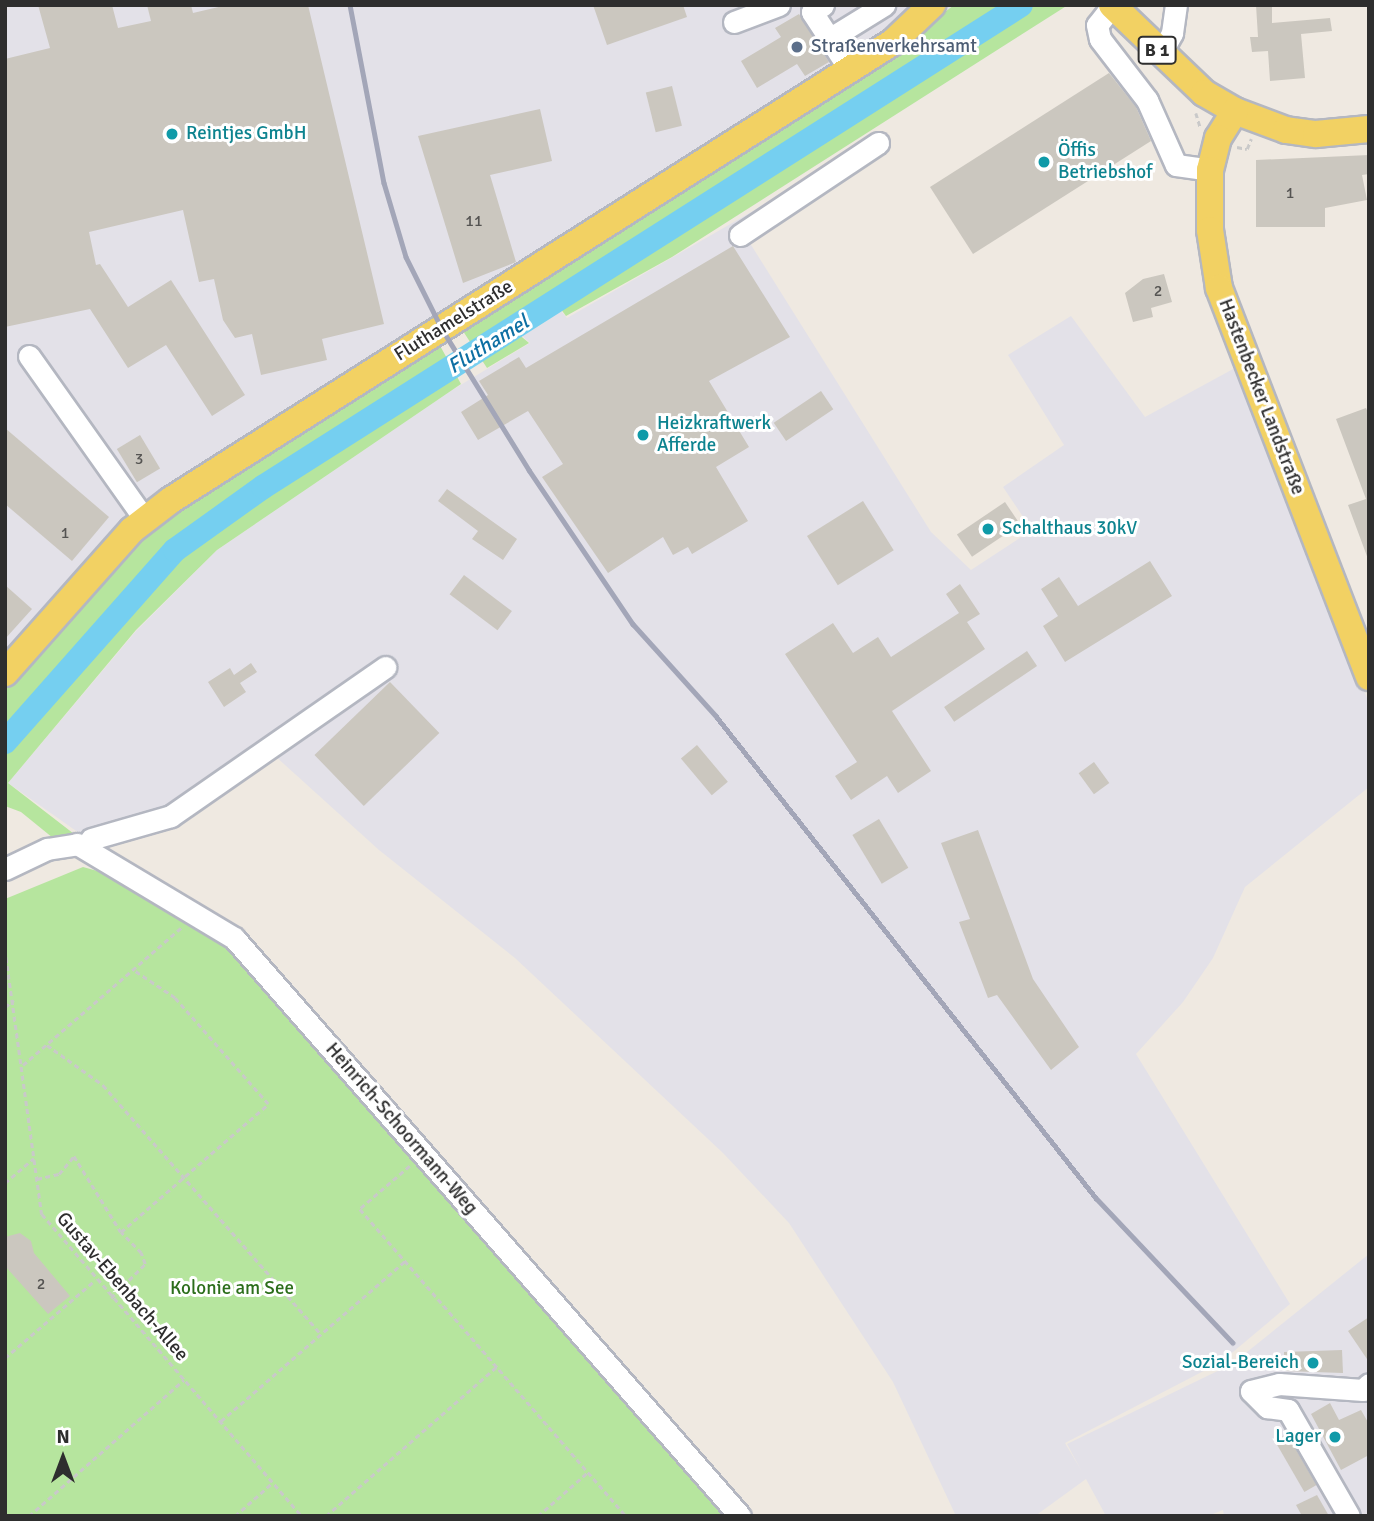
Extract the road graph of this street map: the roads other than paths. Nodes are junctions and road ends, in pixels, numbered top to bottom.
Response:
1 (779, 5) edge
2 (822, 5) edge
3 (884, 5) edge
4 (932, 5) edge
5 (1112, 5) edge
6 (1176, 5) edge
7 (734, 22) dead end
8 (830, 39) junction
9 (1161, 53) junction
10 (850, 70) junction
11 (1235, 111) junction
12 (1369, 129) edge
13 (878, 144) dead end
14 (1210, 170) junction
15 (740, 235) dead end
16 (30, 356) dead end
17 (145, 520) junction
18 (1362, 642) edge
19 (385, 667) dead end
20 (5, 673) edge
21 (1369, 677) edge
22 (91, 839) dead end
23 (5, 869) edge
24 (1306, 1389) junction
25 (1367, 1389) edge
26 (1288, 1410) junction
27 (740, 1516) edge
28 (1349, 1516) edge

1 - 7 street
2 - 8 street
3 - 8 street
4 - 10 main road, Fluthamelstraße
5 - 9 main road, B 1
5 - 14 street
6 - 9 street
8 - 10 street
9 - 11 main road, B 1
10 - 17 main road, Fluthamelstraße
11 - 12 main road, B 1
11 - 14 main road, Hastenbecker Landstraße
13 - 15 street
14 - 18 main road, Hastenbecker Landstraße
16 - 17 street
17 - 20 main road, Fluthamelstraße
18 - 21 main road, Hastenbecker Landstraße
19 - 22 street
23 - 27 street, Heinrich-Schoormann-Weg
24 - 25 street
24 - 26 street
24 - 26 street
26 - 28 street

